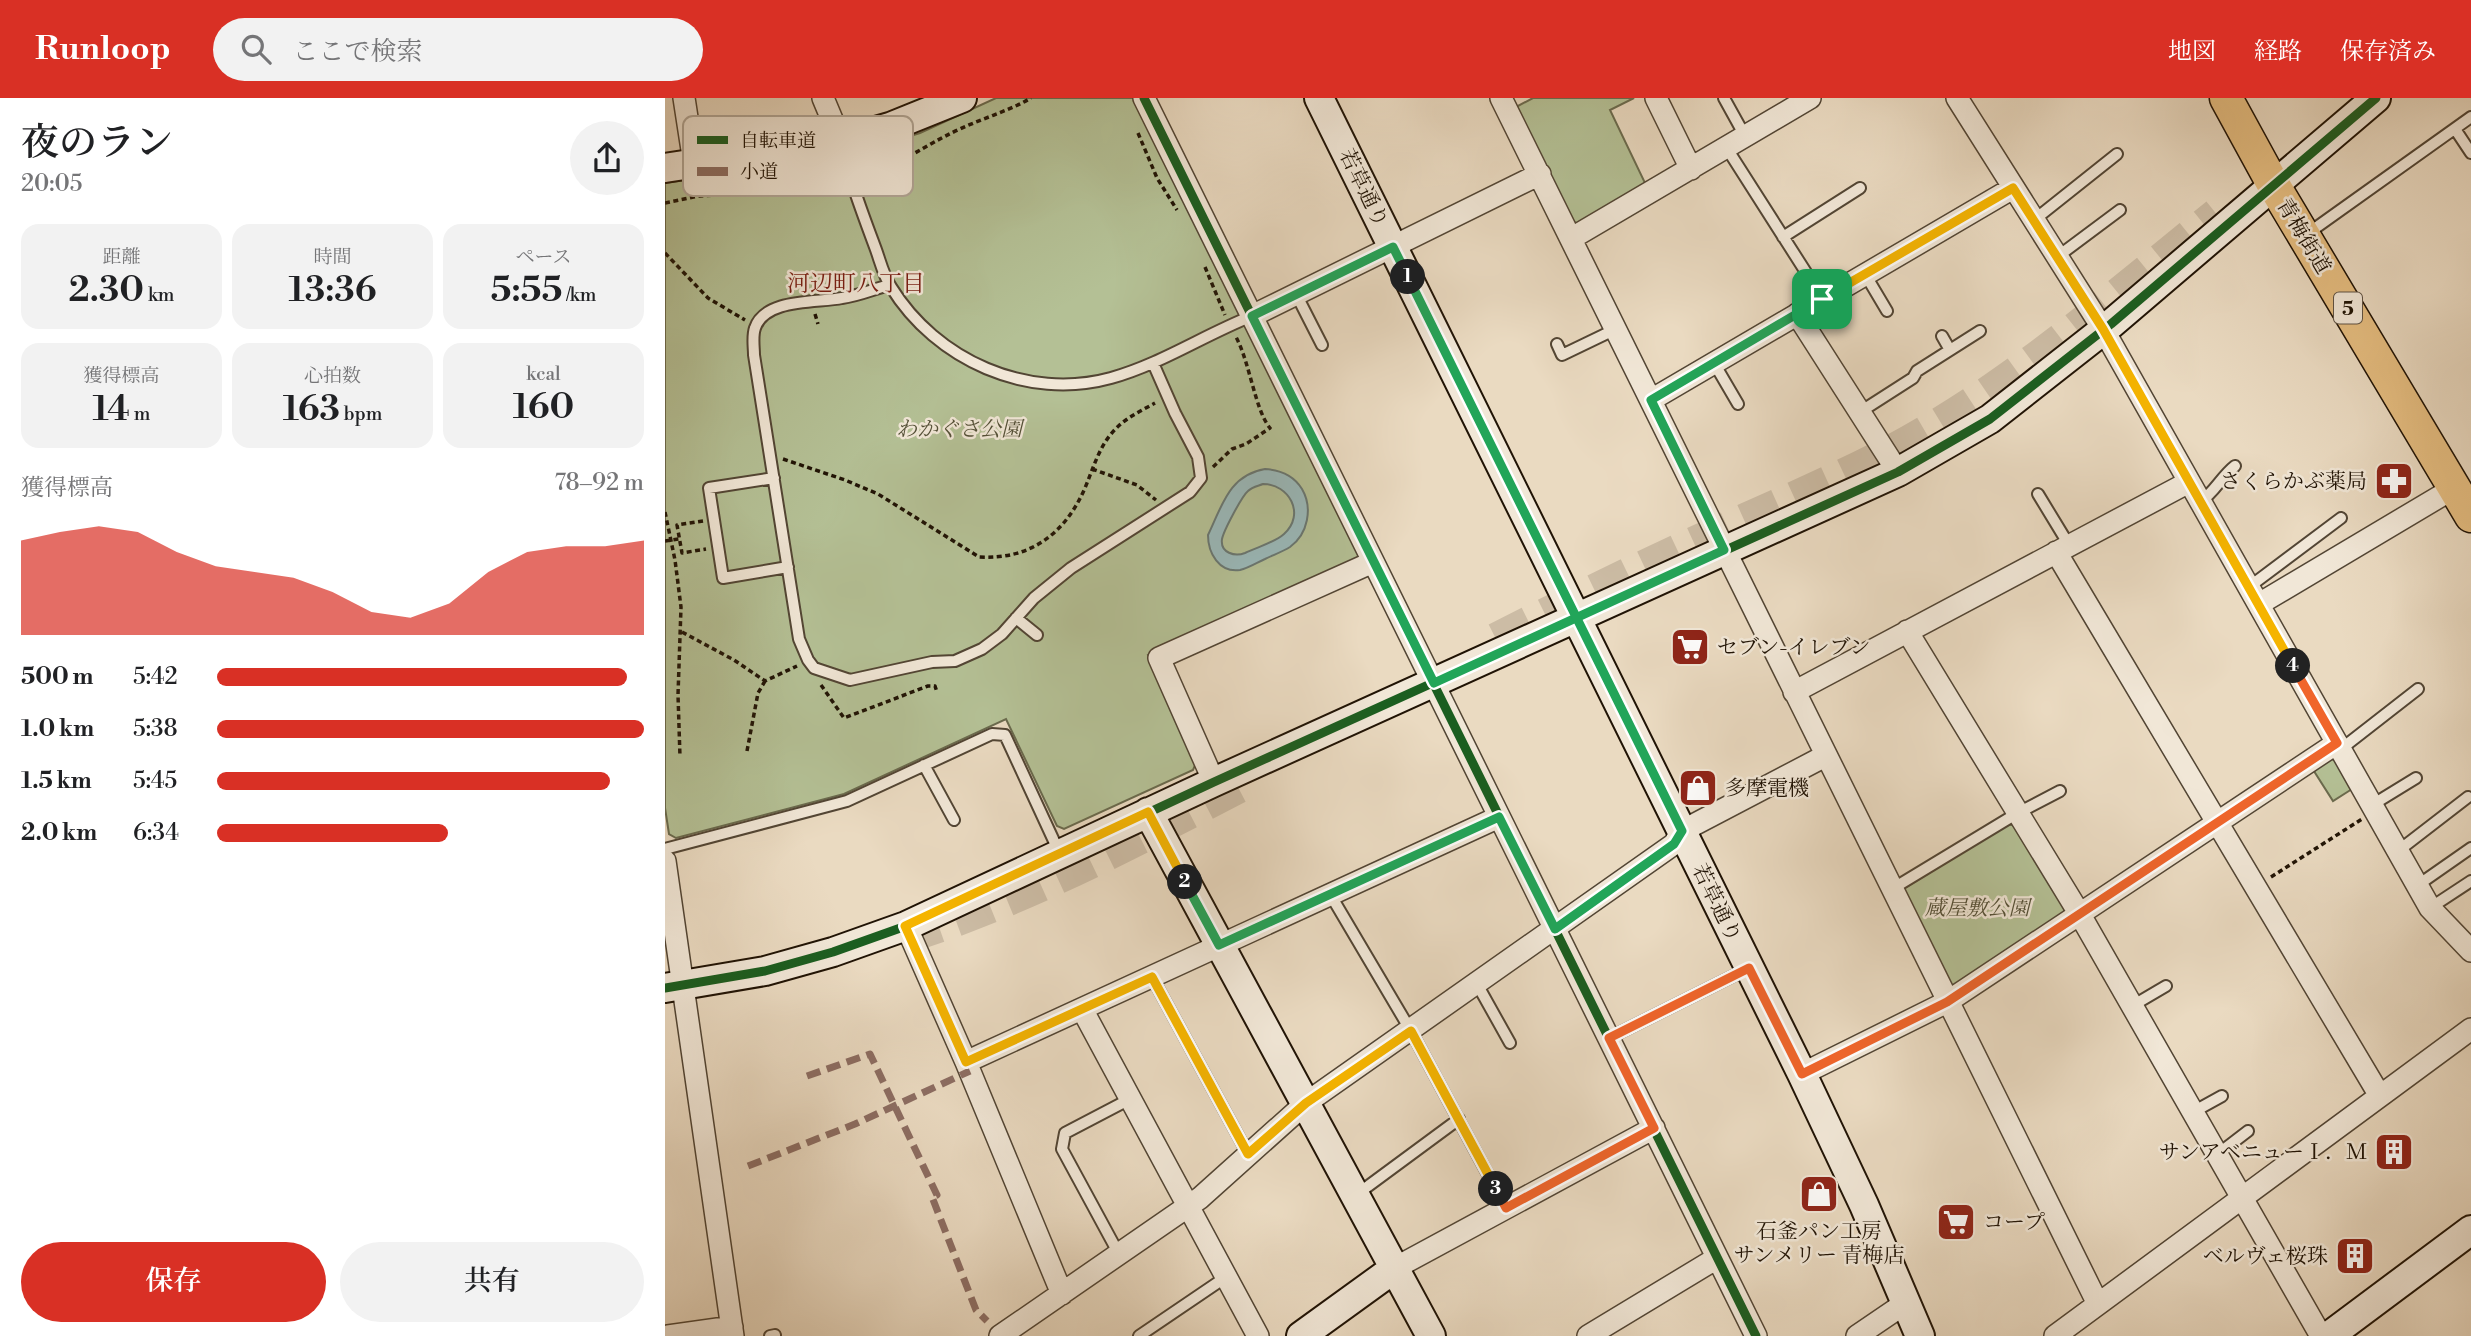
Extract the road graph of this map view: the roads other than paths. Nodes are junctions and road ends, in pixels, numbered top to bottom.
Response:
1 (684, 98) edge
2 (823, 98) edge
3 (962, 98) edge
4 (1145, 98) edge
5 (1319, 98) edge
6 (1501, 98) edge
7 (1656, 98) edge
8 (1724, 98) edge
9 (1810, 98) edge
10 (1957, 98) edge
11 (2226, 98) edge
12 (2376, 98) edge
13 (687, 116) edge
14 (831, 116) edge
15 (2471, 117) edge
16 (913, 118) edge
17 (2455, 129) junction
18 (1745, 136) junction
19 (1726, 147) junction
20 (2471, 153) edge
21 (2117, 154) dead end
22 (683, 165) edge
23 (665, 168) edge
24 (1691, 169) junction
25 (1540, 174) junction
26 (2273, 184) junction
27 (1860, 188) dead end
28 (2013, 188) junction
29 (856, 196) edge
30 (2120, 210) dead end
31 (2034, 220) junction
32 (2305, 236) junction
33 (1783, 237) junction
34 (1571, 238) junction
35 (1393, 247) junction
36 (2057, 257) junction
37 (1865, 274) junction
38 (889, 285) junction
39 (1296, 294) junction
40 (1822, 299) junction
41 (1887, 312) dead end
42 (1797, 314) junction
43 (1252, 316) junction
44 (1616, 329) junction
45 (2103, 329) junction
46 (1980, 331) dead end
47 (1942, 336) dead end
48 (1557, 344) dead end
49 (1322, 345) dead end
50 (1950, 350) junction
51 (1153, 363) junction
52 (1714, 363) junction
53 (1651, 400) junction
54 (1738, 404) dead end
55 (1860, 412) junction
56 (2235, 466) dead end
57 (1898, 472) junction
58 (775, 478) junction
59 (2189, 482) junction
60 (2454, 488) junction
61 (2038, 494) dead end
62 (2200, 502) junction
63 (2471, 516) edge
64 (2341, 518) dead end
65 (2062, 549) junction
66 (1724, 550) junction
67 (1373, 562) junction
68 (788, 567) junction
69 (2254, 595) junction
70 (1016, 618) junction
71 (1576, 618) junction
72 (1907, 631) junction
73 (1037, 635) dead end
74 (1434, 683) junction
75 (2418, 690) dead end
76 (1794, 692) junction
77 (2339, 746) junction
78 (1825, 756) junction
79 (924, 765) junction
80 (2416, 778) dead end
81 (1214, 782) junction
82 (2060, 791) dead end
83 (2468, 797) dead end
84 (2374, 808) junction
85 (1148, 812) junction
86 (2016, 814) junction
87 (1499, 817) junction
88 (954, 820) dead end
89 (2216, 822) junction
90 (1682, 831) junction
91 (2471, 848) edge
92 (665, 849) edge
93 (2398, 851) junction
94 (1060, 854) junction
95 (665, 861) edge
96 (2471, 881) edge
97 (2418, 885) junction
98 (1892, 889) junction
99 (1330, 894) junction
100 (2431, 908) junction
101 (2079, 914) junction
102 (905, 926) junction
103 (1555, 929) junction
104 (1219, 945) junction
105 (2471, 951) edge
106 (1749, 968) junction
107 (1152, 977) junction
108 (1477, 985) junction
109 (675, 986) edge
110 (2166, 986) dead end
111 (1947, 1002) junction
112 (2132, 1006) junction
113 (1081, 1009) junction
114 (2471, 1029) edge
115 (1411, 1031) junction
116 (1609, 1038) junction
117 (1510, 1042) dead end
118 (966, 1062) junction
119 (1802, 1074) junction
120 (2222, 1096) dead end
121 (2380, 1096) junction
122 (1130, 1099) junction
123 (1306, 1103) junction
124 (2193, 1112) junction
125 (1459, 1119) junction
126 (1654, 1128) junction
127 (2248, 1131) dead end
128 (1248, 1154) junction
129 (2218, 1154) junction
130 (1356, 1195) junction
131 (2243, 1198) junction
132 (1188, 1207) junction
133 (1506, 1208) junction
134 (2471, 1230) edge
135 (1120, 1256) junction
136 (1717, 1258) junction
137 (1395, 1268) junction
138 (1226, 1277) junction
139 (1062, 1294) junction
140 (1907, 1302) junction
141 (2098, 1304) junction
142 (733, 1331) edge
143 (668, 1336) edge
144 (1000, 1336) edge
145 (1139, 1336) edge
146 (1258, 1336) edge
147 (1301, 1336) edge
148 (1431, 1336) edge
149 (1588, 1336) edge
150 (1756, 1336) edge
151 (1857, 1336) edge
152 (1920, 1336) edge
153 (2055, 1336) edge
154 (2321, 1336) edge
155 (2329, 1336) edge

1 - 13 street
2 - 14 street
3 - 16 street
4 - 43 street
5 - 35 street, 若草通り
6 - 25 street
7 - 24 street
8 - 18 lane
9 - 18 street
10 - 28 street
11 - 26 main road, 青梅街道 / 5
12 - 26 street
15 - 17 lane
17 - 20 lane
17 - 32 lane
18 - 19 street
19 - 24 street
19 - 33 lane
21 - 31 lane
22 - 23 street
24 - 34 street
25 - 34 street
25 - 35 street
26 - 32 main road, 青梅街道 / 5
26 - 45 street
27 - 33 lane
28 - 31 street
28 - 37 street
29 - 38 lane
30 - 36 lane
31 - 36 street
32 - 60 main road, 青梅街道 / 5
33 - 40 lane
34 - 44 street
35 - 39 street
35 - 71 street, 若草通り
36 - 45 street
37 - 40 street
37 - 41 lane
38 - 51 lane
38 - 58 lane
39 - 43 street
39 - 49 lane
40 - 42 street
42 - 52 street
42 - 55 street
43 - 51 lane
43 - 67 street
44 - 48 lane
44 - 53 street
45 - 57 street
45 - 59 street
46 - 50 lane
47 - 50 lane
50 - 55 lane
51 - 70 lane
52 - 53 street
52 - 54 lane
53 - 66 street
55 - 57 street
56 - 62 lane
57 - 66 street
58 - 68 lane
58 - 68 lane
59 - 62 street
59 - 65 street
60 - 63 main road, 青梅街道 / 5
60 - 69 street
61 - 65 lane
62 - 69 street
64 - 69 lane
65 - 72 street
65 - 89 street
66 - 71 street
66 - 76 street
67 - 74 street
67 - 81 street
68 - 70 lane
69 - 77 street
70 - 73 lane
71 - 74 street
71 - 90 street, 若草通り
72 - 76 street
72 - 86 street
74 - 81 street
74 - 87 street
75 - 77 lane
76 - 78 street
77 - 84 street
77 - 89 street
78 - 90 street
78 - 98 street
79 - 88 lane
79 - 92 lane
79 - 94 lane
80 - 84 lane
81 - 85 street
82 - 86 lane
83 - 93 lane
84 - 93 street
85 - 94 street
85 - 104 street
86 - 98 lane
86 - 101 street
87 - 99 street
87 - 103 street
89 - 101 street
89 - 121 street
90 - 103 street
90 - 106 street, 若草通り
91 - 97 lane
93 - 97 street
94 - 102 street
95 - 109 street
96 - 100 lane
97 - 100 street
98 - 111 street
99 - 104 street
99 - 115 lane
100 - 105 street
101 - 111 street
101 - 112 street
102 - 109 street
102 - 118 street
103 - 108 street
103 - 116 street
104 - 107 street
104 - 123 street
106 - 116 lane
106 - 119 street, 若草通り
107 - 113 street
107 - 128 lane
108 - 115 street
108 - 117 lane
109 - 142 street
110 - 112 lane
111 - 119 street
111 - 141 street
112 - 124 street
113 - 118 street
113 - 122 street
114 - 121 street
115 - 123 street
115 - 125 lane
116 - 126 street
118 - 139 street
119 - 140 street, 若草通り
120 - 124 lane
121 - 131 street
122 - 132 street
122 - 135 lane
123 - 128 street
123 - 130 street
124 - 129 street
125 - 130 lane
125 - 133 lane
126 - 133 street
126 - 136 street
127 - 129 lane
128 - 132 street
129 - 131 street
130 - 137 street
131 - 141 street
131 - 154 street
132 - 135 street
132 - 138 street
133 - 137 street
134 - 155 street
135 - 139 street
136 - 149 street
136 - 150 street
137 - 147 street
137 - 148 street
138 - 145 lane
138 - 146 street
139 - 144 street
140 - 151 street
140 - 152 street, 若草通り
141 - 153 street
142 - 143 street

